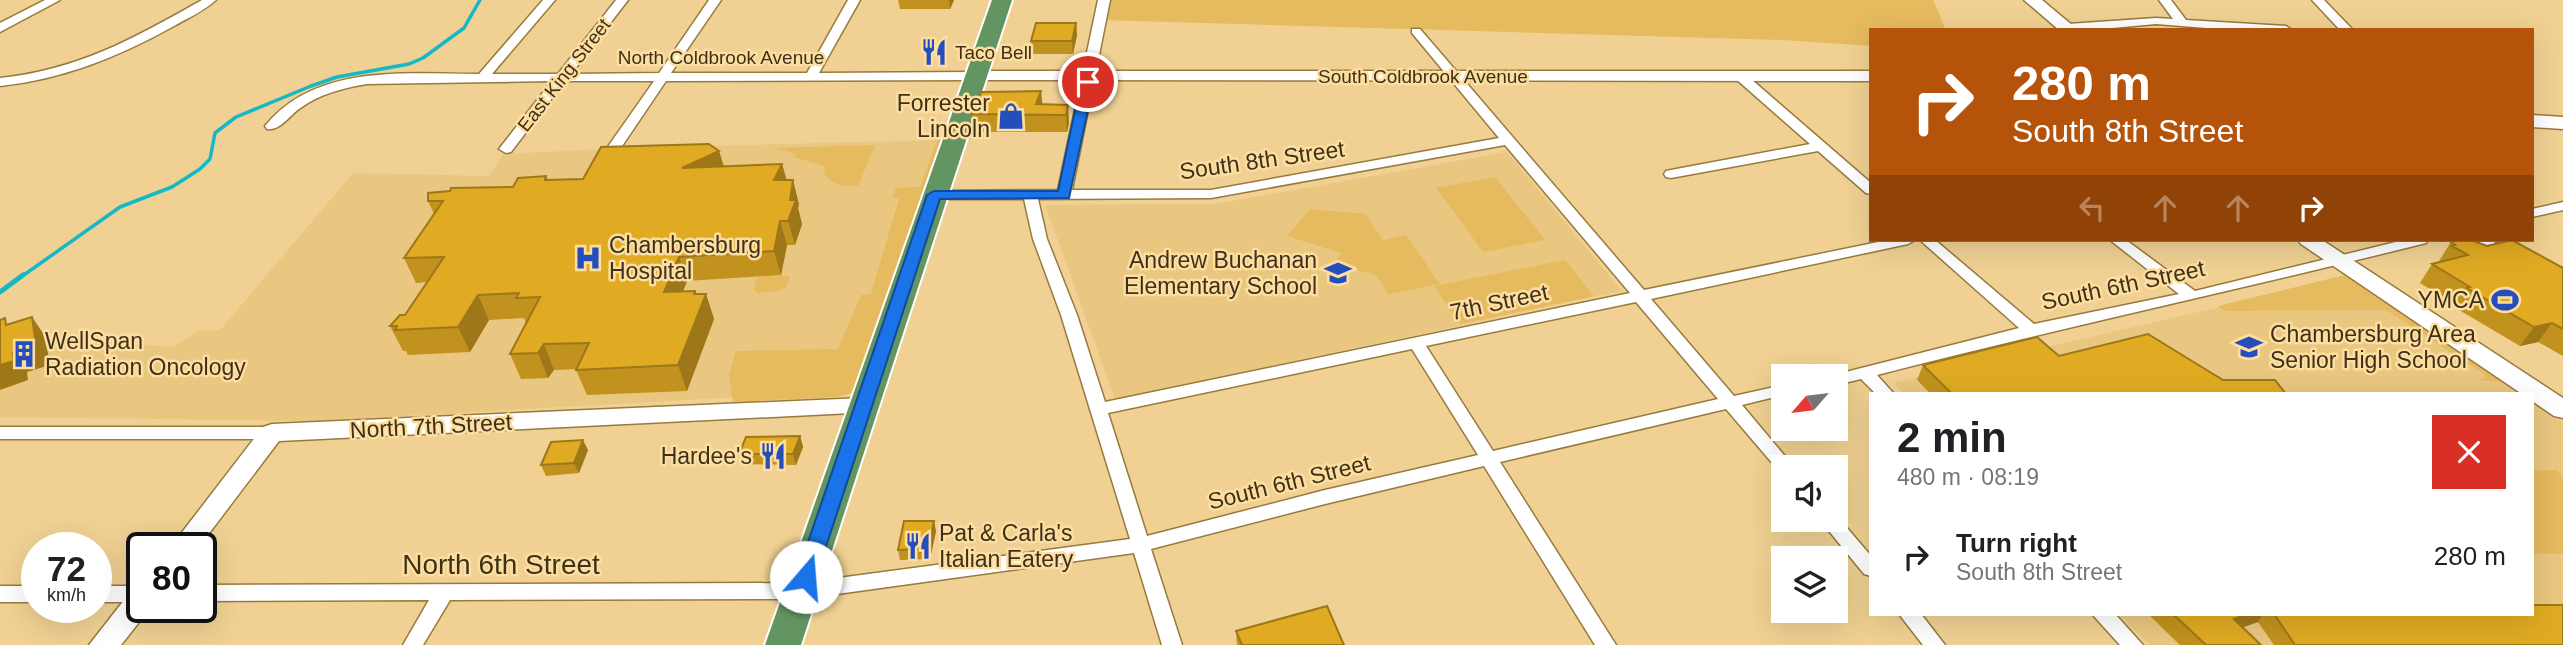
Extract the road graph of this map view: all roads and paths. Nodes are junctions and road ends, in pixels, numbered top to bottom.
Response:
1 (54, 0) edge
2 (210, 0) edge
3 (549, 0) edge
4 (622, 0) edge
5 (715, 0) edge
6 (854, 0) edge
7 (1002, 0) edge
8 (1104, 0) edge
9 (2032, 0) edge
10 (2165, 0) edge
11 (2318, 0) edge
12 (2182, 22) junction
13 (0, 28) edge
14 (2068, 28) edge
15 (2078, 28) edge
16 (2261, 28) edge
17 (2345, 28) edge
18 (1416, 31) dead end
19 (484, 76) junction
20 (662, 76) junction
21 (811, 76) junction
22 (974, 76) junction
23 (1089, 76) junction
24 (1455, 76) junction
25 (1740, 76) junction
26 (1869, 76) edge
27 (561, 77) junction
28 (0, 82) edge
29 (650, 94) junction
30 (665, 94) dead end
31 (640, 109) junction
32 (655, 109) dead end
33 (2534, 121) edge
34 (2563, 124) edge
35 (272, 126) dead end
36 (1509, 140) junction
37 (1821, 146) junction
38 (506, 149) dead end
39 (607, 158) edge
40 (1671, 173) dead end
41 (1869, 188) edge
42 (1031, 194) junction
43 (934, 195) junction
44 (1064, 195) junction
45 (2563, 206) edge
46 (2534, 213) edge
47 (1898, 242) edge
48 (1929, 242) edge
49 (2120, 242) edge
50 (2311, 242) edge
51 (2413, 242) edge
52 (2484, 242) edge
53 (2340, 261) junction
54 (2519, 262) edge
55 (1640, 296) junction
56 (2192, 296) junction
57 (2031, 330) junction
58 (1416, 343) junction
59 (1866, 374) junction
60 (1848, 378) edge
61 (1771, 392) edge
62 (1884, 392) edge
63 (1730, 401) junction
64 (863, 406) junction
65 (1099, 409) junction
66 (2562, 409) edge
67 (0, 433) edge
68 (272, 433) junction
69 (1775, 455) edge
70 (1488, 460) junction
71 (195, 532) edge
72 (1839, 532) edge
73 (1140, 545) junction
74 (1869, 567) edge
75 (444, 592) junction
76 (801, 592) junction
77 (217, 593) edge
78 (0, 594) edge
79 (21, 594) edge
80 (1911, 616) edge
81 (2104, 616) edge
82 (126, 617) edge
83 (104, 645) edge
84 (413, 645) edge
85 (783, 645) edge
86 (1172, 645) edge
87 (1606, 645) edge
88 (1935, 645) edge
89 (2133, 645) edge

1 - 13 street
2 - 28 street
3 - 19 street
4 - 27 street, East King Street
5 - 20 street
6 - 21 street
7 - 22 highway
8 - 23 street
9 - 14 street
10 - 12 street
11 - 17 street
12 - 15 street
12 - 16 street
18 - 24 street
19 - 27 street, North Coldbrook Avenue
19 - 35 street, North Coldbrook Avenue
20 - 21 street, North Coldbrook Avenue
20 - 27 street, North Coldbrook Avenue
20 - 29 street
21 - 22 street, North Coldbrook Avenue
22 - 23 street, South Coldbrook Avenue
22 - 43 highway
23 - 24 street, South Coldbrook Avenue
23 - 44 street
24 - 25 street, South Coldbrook Avenue
24 - 36 street
25 - 26 street, South Coldbrook Avenue
25 - 37 street
27 - 38 street, East King Street
29 - 30 street
29 - 31 street
31 - 32 street
31 - 39 street
33 - 34 street
36 - 44 street, South 8th Street
36 - 55 street
37 - 40 street
37 - 41 street
42 - 43 street, South 8th Street
42 - 44 street, South 8th Street
42 - 65 street
43 - 64 highway
45 - 46 street
47 - 55 street, 7th Street
48 - 57 street
49 - 56 street
50 - 53 street
51 - 53 street, South 6th Street
52 - 54 street
53 - 56 street, South 6th Street
53 - 66 street
55 - 58 street, 7th Street
55 - 63 street
56 - 57 street, South 6th Street
57 - 59 street, South 6th Street
58 - 65 street, 7th Street
58 - 70 street
59 - 60 street, South 6th Street
59 - 62 street
61 - 63 street, South 6th Street
63 - 69 street
63 - 70 street, South 6th Street
64 - 68 street, North 7th Street
64 - 76 highway
65 - 73 street
67 - 68 street, North 7th Street
68 - 71 street
70 - 73 street, South 6th Street
70 - 87 street
72 - 74 street
73 - 76 street, South 6th Street
73 - 86 street
75 - 76 street, North 6th Street
75 - 77 street, North 6th Street
75 - 84 street
76 - 85 highway
78 - 79 street
80 - 88 street
81 - 89 street
82 - 83 street

